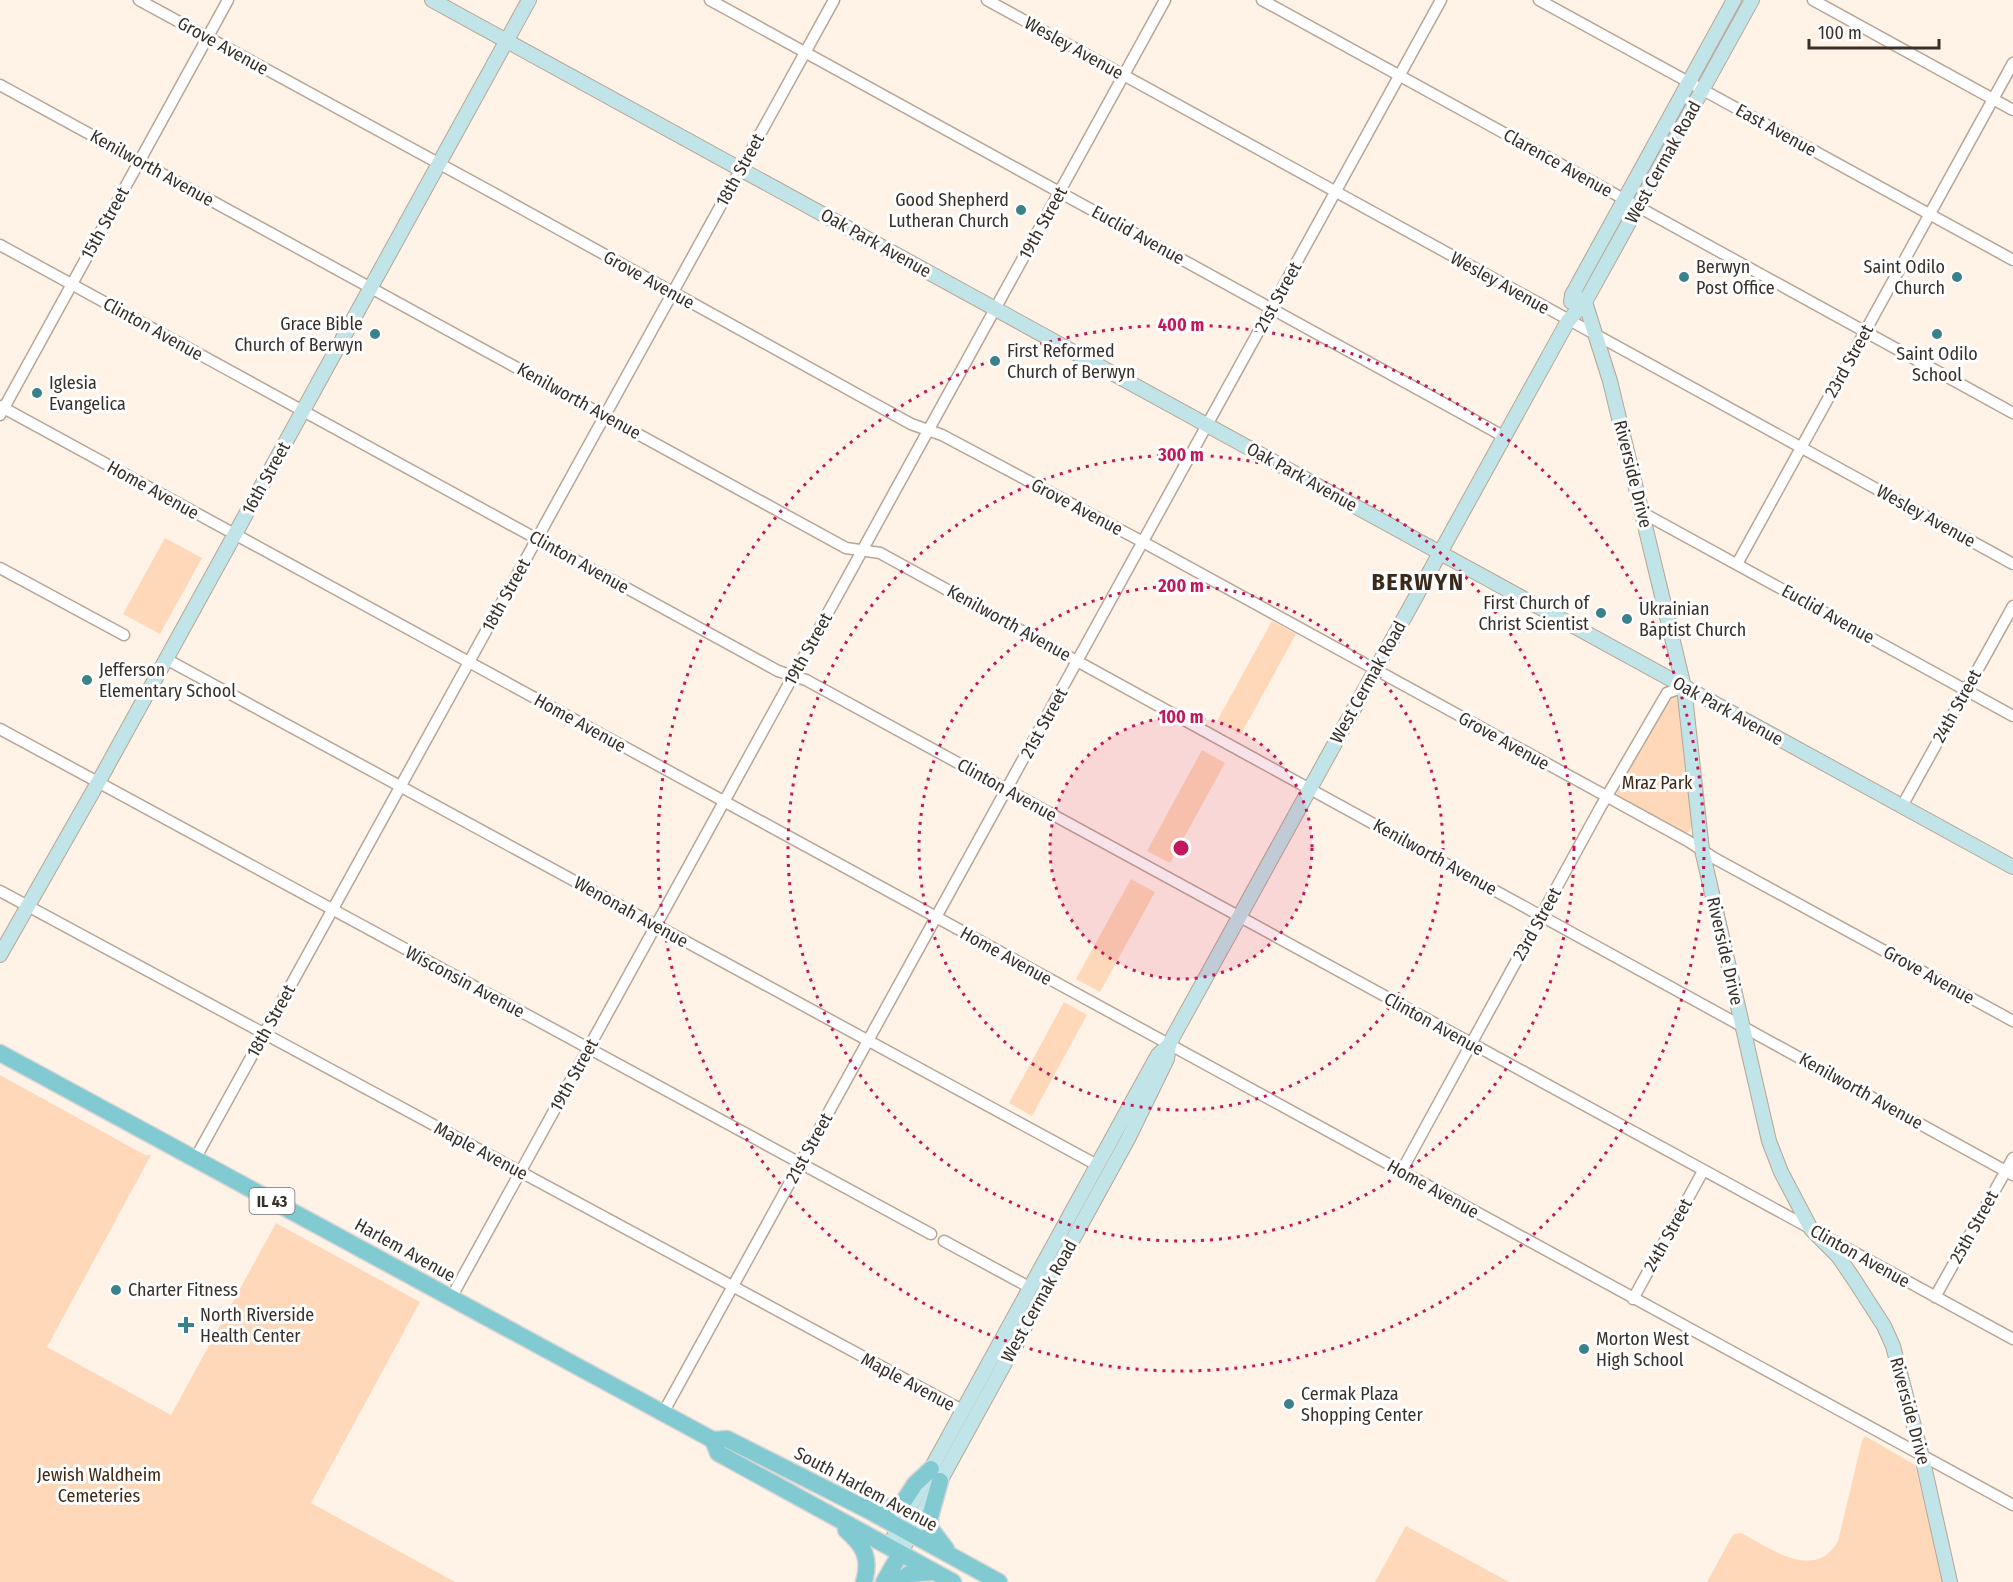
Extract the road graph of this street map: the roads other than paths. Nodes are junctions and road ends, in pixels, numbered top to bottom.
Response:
1 (139, 0) edge
2 (228, 0) edge
3 (432, 0) edge
4 (529, 0) edge
5 (710, 0) edge
6 (834, 0) edge
7 (987, 0) edge
8 (1165, 0) edge
9 (1262, 0) edge
10 (1441, 0) edge
11 (1539, 0) edge
12 (1734, 0) edge
13 (1752, 0) edge
14 (1813, 0) edge
15 (208, 37) junction
16 (507, 41) junction
17 (805, 52) junction
18 (2013, 63) edge
19 (1124, 75) junction
20 (1400, 76) junction
21 (1688, 82) junction
22 (0, 85) edge
23 (1702, 90) junction
24 (1993, 99) junction
25 (2013, 110) edge
26 (139, 161) junction
27 (439, 164) junction
28 (741, 169) junction
29 (1060, 192) junction
30 (1336, 192) junction
31 (1624, 200) junction
32 (1638, 207) junction
33 (1929, 214) junction
34 (0, 246) edge
35 (2013, 260) edge
36 (72, 285) junction
37 (371, 288) junction
38 (672, 293) junction
39 (1572, 295) junction
40 (1585, 302) junction
41 (996, 309) junction
42 (1272, 309) junction
43 (1568, 321) junction
44 (1865, 332) junction
45 (1598, 336) junction
46 (1, 409) edge
47 (303, 411) junction
48 (2013, 413) edge
49 (605, 416) junction
50 (1207, 425) junction
51 (929, 430) junction
52 (1503, 436) junction
53 (1801, 448) junction
54 (1643, 513) junction
55 (235, 534) junction
56 (537, 539) junction
57 (1143, 542) junction
58 (863, 550) junction
59 (1438, 552) junction
60 (1737, 564) junction
61 (2013, 564) edge
62 (0, 568) edge
63 (2013, 606) edge
64 (124, 635) dead end
65 (166, 659) junction
66 (1078, 660) junction
67 (469, 662) junction
68 (1375, 670) junction
69 (794, 676) junction
70 (1684, 687) junction
71 (1966, 690) junction
72 (2013, 716) edge
73 (0, 729) edge
74 (98, 782) junction
75 (400, 786) junction
76 (1310, 788) junction
77 (1006, 790) junction
78 (1606, 797) junction
79 (724, 802) junction
80 (1902, 806) junction
81 (1702, 850) junction
82 (2013, 867) edge
83 (0, 891) edge
84 (28, 906) junction
85 (332, 909) junction
86 (1542, 915) junction
87 (1239, 917) junction
88 (936, 918) junction
89 (656, 926) junction
90 (0, 955) edge
91 (2013, 1021) edge
92 (1742, 1026) junction
93 (264, 1033) junction
94 (868, 1041) junction
95 (1471, 1044) junction
96 (1169, 1045) junction
97 (588, 1048) junction
98 (0, 1053) edge
99 (2013, 1158) edge
100 (195, 1159) junction
101 (801, 1164) junction
102 (1097, 1165) junction
103 (1703, 1171) junction
104 (520, 1172) junction
105 (1401, 1172) junction
106 (2009, 1173) edge
107 (1811, 1229) junction
108 (931, 1234) dead end
109 (944, 1241) dead end
110 (733, 1287) junction
111 (1029, 1287) junction
112 (1935, 1297) junction
113 (451, 1298) junction
114 (1633, 1299) junction
115 (2013, 1339) edge
116 (962, 1410) junction
117 (663, 1413) junction
118 (713, 1440) junction
119 (1922, 1456) junction
120 (935, 1475) junction
121 (2013, 1505) edge
122 (864, 1508) junction
123 (830, 1516) junction
124 (905, 1531) junction
125 (894, 1550) junction
126 (952, 1556) junction
127 (935, 1572) junction
128 (866, 1582) edge
129 (884, 1582) edge
130 (898, 1582) edge
131 (953, 1582) edge
132 (999, 1582) edge
133 (1950, 1582) edge

1 - 15 street, Grove Avenue
2 - 15 street, 15th Street
3 - 16 street, Oak Park Avenue
4 - 16 street, 16th Street
5 - 17 street, Euclid Avenue
6 - 17 street, 18th Street
7 - 19 street, Wesley Avenue
8 - 19 street, 19th Street
9 - 20 street, Clarence Avenue
10 - 20 street, 21st Street
11 - 21 street, East Avenue
12 - 21 street, West Cermak Road
13 - 23 street, West Cermak Road
14 - 24 street
15 - 26 street, 15th Street
15 - 27 street, Grove Avenue
16 - 27 street, 16th Street
16 - 28 street, Oak Park Avenue
17 - 28 street, 18th Street
17 - 29 street, Euclid Avenue
18 - 24 street, 23rd Street
19 - 29 street, 19th Street
19 - 30 street, Wesley Avenue
20 - 30 street, 21st Street
20 - 31 street, Clarence Avenue
21 - 23 street, East Avenue
21 - 31 street, West Cermak Road
22 - 26 street, Kenilworth Avenue
23 - 32 street, West Cermak Road
23 - 33 street, East Avenue
24 - 25 street
24 - 33 street, 23rd Street
26 - 36 street, 15th Street
26 - 37 street, Kenilworth Avenue
27 - 37 street, 16th Street
27 - 38 street, Grove Avenue
28 - 38 street, 18th Street
28 - 41 street, Oak Park Avenue
29 - 41 street, 19th Street
29 - 42 street, Euclid Avenue
30 - 42 street, 21st Street
30 - 43 street, Wesley Avenue
31 - 32 street, Clarence Avenue
31 - 39 street, West Cermak Road
32 - 40 street, West Cermak Road
32 - 44 street, Clarence Avenue
33 - 35 street, East Avenue
33 - 44 street, 23rd Street
34 - 36 street, Clinton Avenue
36 - 46 street, 15th Street
36 - 47 street, Clinton Avenue
37 - 47 street, 16th Street
37 - 49 street, Kenilworth Avenue
38 - 49 street, 18th Street
38 - 51 street, Grove Avenue
39 - 40 street
39 - 43 street, West Cermak Road
40 - 43 street, West Cermak Road
40 - 45 street, Riverside Drive
41 - 50 street, Oak Park Avenue
41 - 51 street, 19th Street
42 - 50 street, 21st Street
42 - 52 street, Euclid Avenue
43 - 45 street, Wesley Avenue
43 - 52 street, West Cermak Road
44 - 48 street, Clarence Avenue
44 - 53 street, 23rd Street
45 - 53 street, Wesley Avenue
45 - 54 street, Riverside Drive
46 - 55 street, Home Avenue
47 - 55 street, 16th Street
47 - 56 street, Clinton Avenue
49 - 56 street, 18th Street
49 - 58 street, Kenilworth Avenue
50 - 57 street, 21st Street
50 - 59 street, Oak Park Avenue
51 - 57 street, Grove Avenue
51 - 58 street, 19th Street
52 - 59 street, West Cermak Road
53 - 60 street, 23rd Street
53 - 61 street, Wesley Avenue
54 - 60 street, Euclid Avenue
54 - 70 street, Riverside Drive
55 - 65 street, 16th Street
55 - 67 street, Home Avenue
56 - 67 street, 18th Street
56 - 69 street, Clinton Avenue
57 - 66 street, 21st Street
57 - 68 street, Grove Avenue
58 - 66 street, Kenilworth Avenue
58 - 69 street, 19th Street
59 - 68 street, West Cermak Road
59 - 70 street, Oak Park Avenue
60 - 71 street, Euclid Avenue
62 - 64 street
63 - 71 street, 24th Street
65 - 74 street, 16th Street
65 - 75 street, Wenonah Avenue
66 - 76 street, Kenilworth Avenue
66 - 77 street, 21st Street
67 - 75 street, 18th Street
67 - 79 street, Home Avenue
68 - 76 street, West Cermak Road
68 - 78 street, Grove Avenue
69 - 77 street, Clinton Avenue
69 - 79 street, 19th Street
70 - 78 street, 23rd Street
70 - 80 street, Oak Park Avenue
70 - 81 street, Riverside Drive
71 - 72 street, Euclid Avenue
71 - 80 street, 24th Street
73 - 74 street, Wisconsin Avenue
74 - 84 street, 16th Street
74 - 85 street, Wisconsin Avenue
75 - 85 street, 18th Street
75 - 89 street, Wenonah Avenue
76 - 86 street, Kenilworth Avenue
76 - 87 street, West Cermak Road
77 - 87 street, Clinton Avenue
77 - 88 street, 21st Street
78 - 81 street, Grove Avenue
78 - 86 street, 23rd Street
79 - 88 street, Home Avenue
79 - 89 street, 19th Street
80 - 82 street, Oak Park Avenue
81 - 91 street, Grove Avenue
81 - 92 street, Riverside Drive
83 - 84 street, Maple Avenue
84 - 90 street, 16th Street
84 - 93 street, Maple Avenue
85 - 93 street, 18th Street
85 - 97 street, Wisconsin Avenue
86 - 92 street, Kenilworth Avenue
86 - 95 street, 23rd Street
87 - 95 street, Clinton Avenue
87 - 96 street, West Cermak Road
88 - 94 street, 21st Street
88 - 96 street, Home Avenue
89 - 94 street, Wenonah Avenue
89 - 97 street, 19th Street
92 - 106 street, Kenilworth Avenue
92 - 107 street, Riverside Drive
93 - 100 street, 18th Street
93 - 104 street, Maple Avenue
94 - 101 street, 21st Street
94 - 102 street, Wenonah Avenue
95 - 103 street, Clinton Avenue
95 - 105 street, 23rd Street
96 - 102 street, West Cermak Road
96 - 105 street, Home Avenue
96 - 120 street, West Cermak Road
97 - 101 street, Wisconsin Avenue
97 - 104 street, 19th Street
98 - 100 main road, Harlem Avenue / IL 43
99 - 106 street, 25th Street
100 - 113 main road, Harlem Avenue / IL 43
101 - 108 street, Wisconsin Avenue
101 - 110 street, 21st Street
102 - 111 street, West Cermak Road
103 - 107 street, Clinton Avenue
103 - 114 street, 24th Street
104 - 110 street, Maple Avenue
104 - 113 street, 19th Street
105 - 114 street, Home Avenue
106 - 112 street, 25th Street
107 - 112 street, Clinton Avenue
107 - 119 street, Riverside Drive
109 - 111 street
110 - 116 street, Maple Avenue
110 - 117 street, 21st Street
111 - 116 street, West Cermak Road
112 - 115 street, Clinton Avenue
113 - 117 main road, Harlem Avenue / IL 43
114 - 119 street, Home Avenue
116 - 120 street, West Cermak Road
117 - 118 main road, South Harlem Avenue / IL 43
118 - 122 main road, South Harlem Avenue / IL 43
118 - 123 main road, South Harlem Avenue / IL 43
119 - 121 street, Home Avenue
119 - 133 street, Riverside Drive
120 - 122 main road
120 - 124 street, West Cermak Road
120 - 126 main road
122 - 124 main road, South Harlem Avenue / IL 43
123 - 125 main road, South Harlem Avenue / IL 43
123 - 128 main road
124 - 125 street, West Cermak Road
124 - 126 main road, South Harlem Avenue / IL 43
125 - 127 main road, South Harlem Avenue / IL 43
125 - 128 main road
125 - 129 main road
126 - 132 main road, South Harlem Avenue / IL 43
127 - 130 main road
127 - 131 main road, South Harlem Avenue / IL 43

